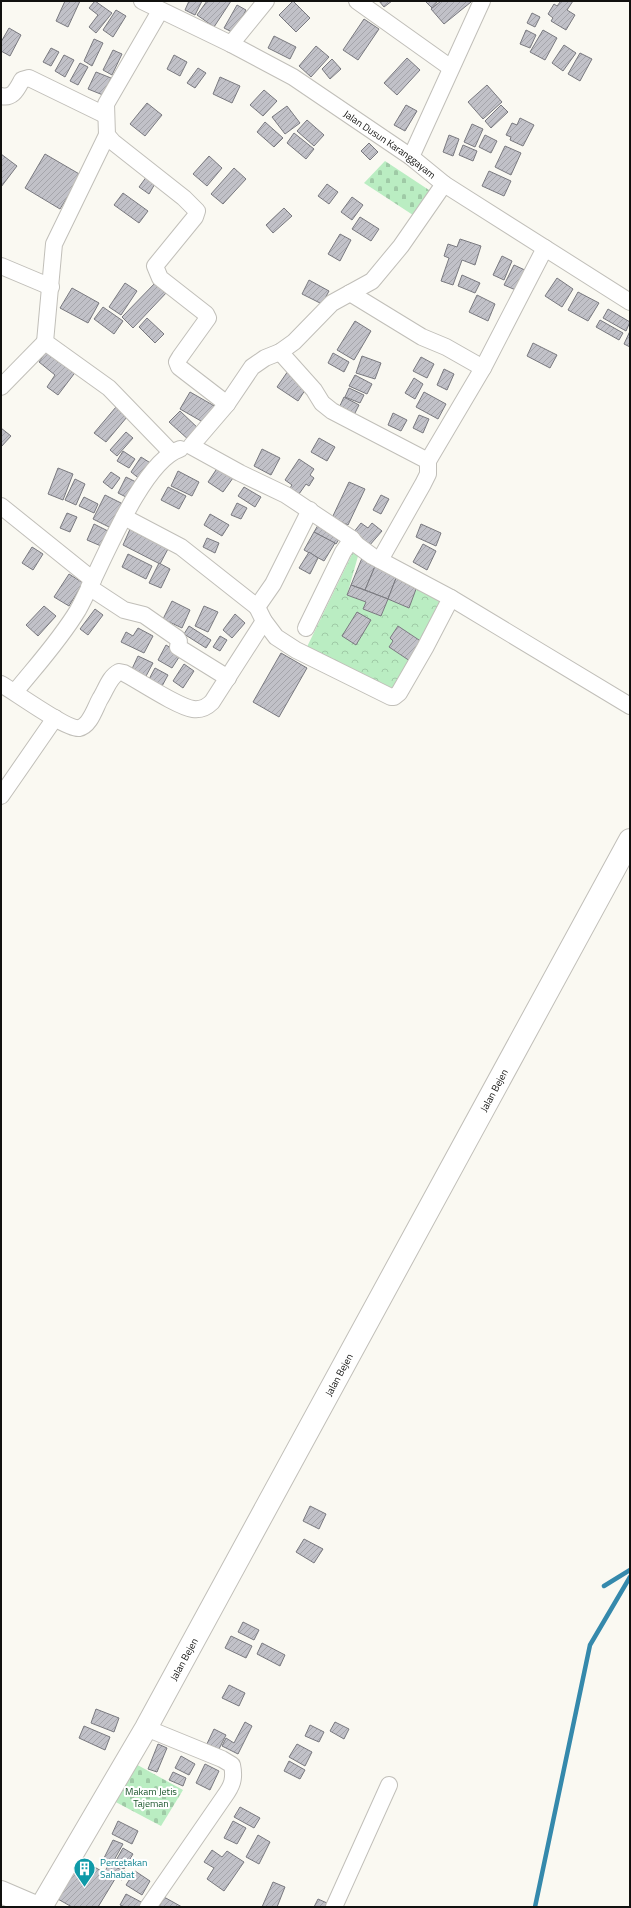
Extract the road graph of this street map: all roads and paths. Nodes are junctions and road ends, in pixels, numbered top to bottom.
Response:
1 (266, 1) edge
2 (357, 1) edge
3 (482, 1) edge
4 (150, 4) edge
5 (231, 44) junction
6 (451, 68) junction
7 (2, 98) edge
8 (105, 115) junction
9 (107, 135) junction
10 (411, 157) junction
11 (444, 184) junction
12 (545, 248) junction
13 (1, 266) edge
14 (51, 287) junction
15 (350, 294) junction
16 (630, 302) edge
17 (45, 342) junction
18 (280, 352) junction
19 (483, 368) junction
20 (1, 387) edge
21 (227, 404) junction
22 (191, 446) junction
23 (171, 452) junction
24 (428, 460) junction
25 (1, 506) edge
26 (310, 510) junction
27 (124, 517) junction
28 (352, 539) junction
29 (380, 560) junction
30 (91, 584) junction
31 (451, 598) junction
32 (261, 614) junction
33 (306, 628) dead end
34 (228, 678) junction
35 (1, 684) edge
36 (15, 692) junction
37 (630, 706) edge
38 (55, 718) junction
39 (1, 796) edge
40 (630, 840) edge
41 (146, 1728) junction
42 (390, 1785) dead end
43 (1, 1892) edge
44 (36, 1907) edge
45 (41, 1907) edge
46 (148, 1907) edge
47 (334, 1907) edge

1 - 5 street
2 - 6 street
3 - 6 street
4 - 5 street, Jalan Dusun Karanggayam
4 - 8 street
5 - 10 street, Jalan Dusun Karanggayam
6 - 10 street
7 - 8 street
8 - 9 street
9 - 14 street
9 - 21 street
10 - 11 street, Jalan Dusun Karanggayam
11 - 12 street, Jalan Dusun Karanggayam
11 - 15 street
12 - 16 street, Jalan Dusun Karanggayam
12 - 19 street
13 - 14 street
14 - 17 street
15 - 18 street
15 - 19 street
17 - 20 street
17 - 23 street
18 - 21 street
18 - 24 street
19 - 24 street
21 - 22 street
22 - 23 street
22 - 26 street
23 - 27 street
24 - 29 street
25 - 30 street
26 - 28 street
26 - 32 street
27 - 30 street
27 - 32 street
28 - 29 street
28 - 33 street
29 - 31 street
30 - 34 street
30 - 36 street
31 - 32 street
31 - 37 street
32 - 34 street
34 - 38 street
35 - 36 street
36 - 38 street
38 - 39 street
40 - 41 street, Jalan Bejen
41 - 45 street, Jalan Bejen
41 - 46 street
42 - 47 street
43 - 44 street

